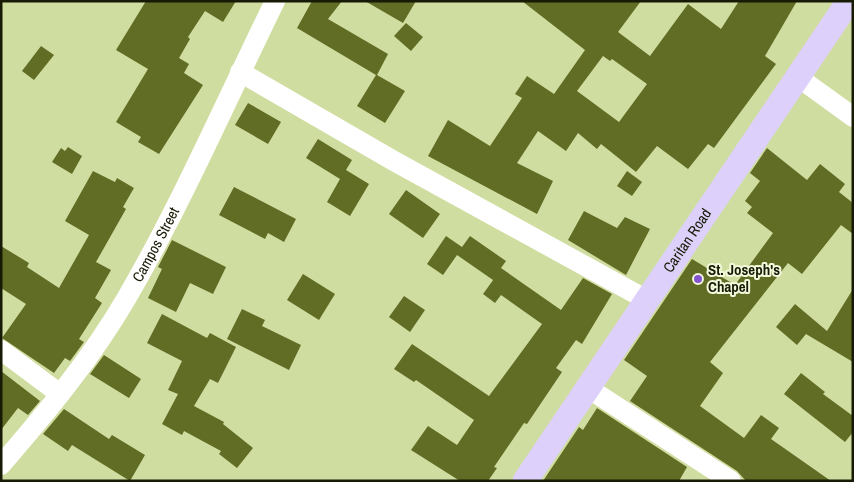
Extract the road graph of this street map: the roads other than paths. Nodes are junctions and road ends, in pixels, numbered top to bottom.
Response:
1 (275, 1) edge
2 (846, 2) edge
3 (240, 72) junction
4 (798, 77) junction
5 (853, 117) edge
6 (647, 300) junction
7 (1, 350) edge
8 (588, 388) junction
9 (60, 394) junction
10 (1, 465) edge
11 (525, 481) edge
12 (731, 481) edge

1 - 3 street, Campos Street
2 - 4 main road, Caritan Road
3 - 6 street
3 - 9 street, Campos Street
4 - 5 street
4 - 6 main road, Caritan Road
6 - 8 main road, Caritan Road
7 - 9 street
8 - 11 main road, Caritan Road
8 - 12 street
9 - 10 street, Campos Street

